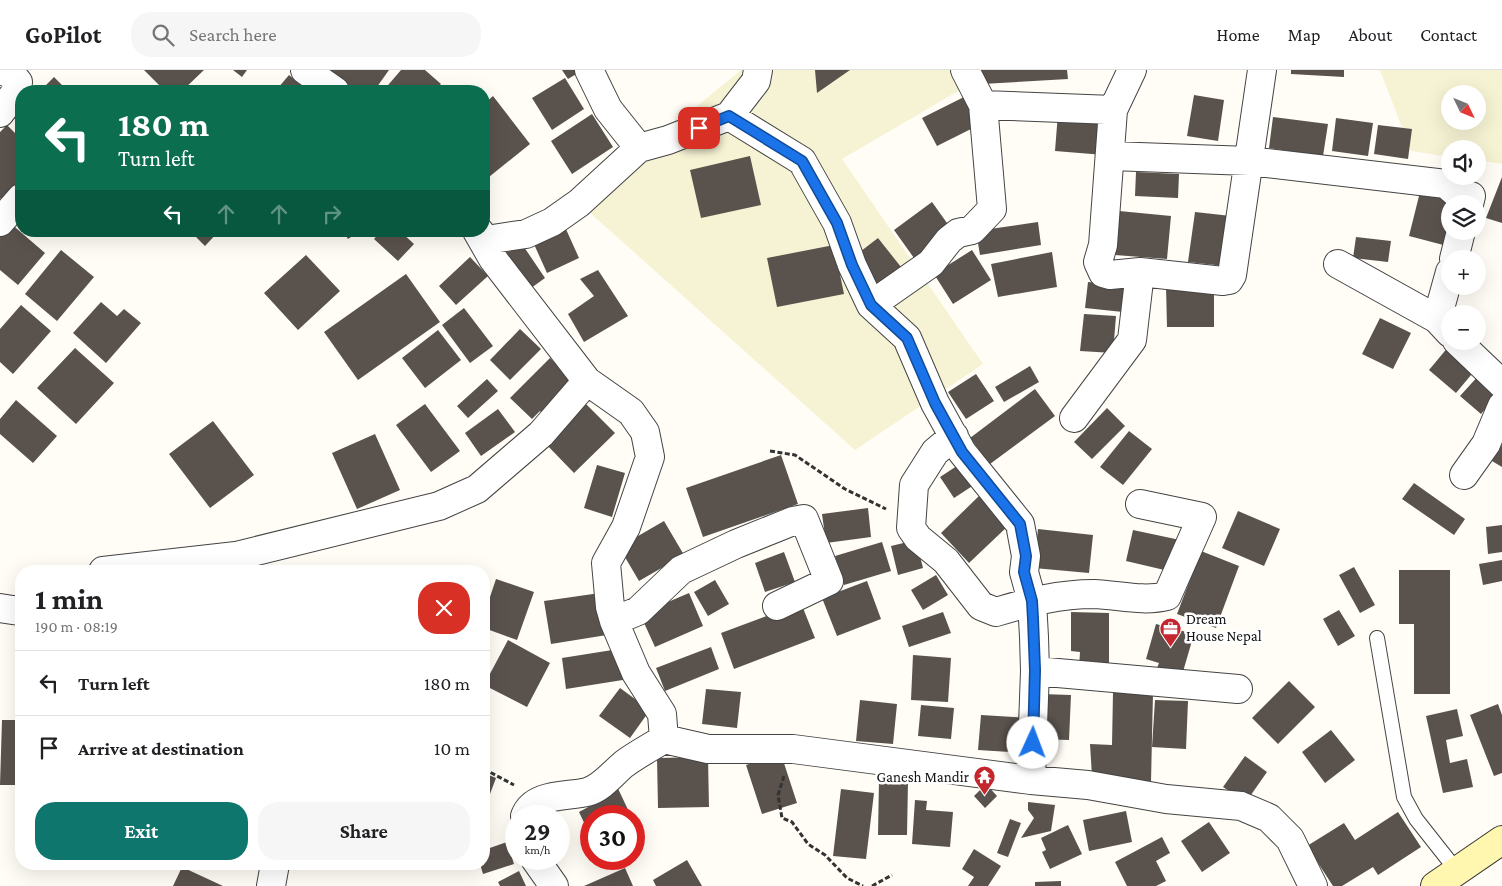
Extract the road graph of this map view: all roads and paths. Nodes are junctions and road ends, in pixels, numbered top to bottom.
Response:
1 (2, 70) edge
2 (305, 70) edge
3 (589, 70) edge
4 (758, 70) edge
5 (965, 70) edge
6 (1132, 70) edge
7 (1262, 70) edge
8 (18, 85) edge
9 (326, 85) edge
10 (15, 94) edge
11 (983, 105) junction
12 (1113, 110) junction
13 (0, 113) edge
14 (729, 116) junction
15 (639, 148) junction
16 (1111, 156) junction
17 (1249, 161) junction
18 (1467, 195) edge
19 (15, 205) edge
20 (0, 222) edge
21 (481, 237) edge
22 (483, 237) edge
23 (1338, 264) dead end
24 (1140, 272) junction
25 (871, 305) junction
26 (1441, 325) edge
27 (1466, 350) edge
28 (586, 381) junction
29 (1502, 384) edge
30 (1502, 406) edge
31 (1074, 418) dead end
32 (954, 436) junction
33 (770, 451) dead end
34 (1464, 474) dead end
35 (1140, 504) dead end
36 (911, 522) junction
37 (156, 565) edge
38 (1032, 601) junction
39 (776, 606) dead end
40 (614, 620) junction
41 (1377, 638) dead end
42 (1035, 670) junction
43 (1238, 689) dead end
44 (664, 739) junction
45 (792, 749) junction
46 (1031, 780) junction
47 (534, 805) edge
48 (1502, 840) edge
49 (274, 870) edge
50 (543, 870) edge
51 (1457, 871) junction
52 (892, 875) dead end
53 (271, 886) edge
54 (554, 886) edge
55 (862, 886) edge
56 (872, 886) edge
57 (1313, 886) edge
58 (1435, 886) edge

1 - 8 street
2 - 9 street
3 - 15 street
4 - 14 street
5 - 11 street
6 - 12 street
7 - 17 street
10 - 13 street
11 - 12 street
11 - 25 street
12 - 16 street
14 - 15 street
14 - 25 street
15 - 22 street
16 - 17 street
16 - 24 street
17 - 18 street
17 - 24 street
19 - 20 street
21 - 28 street
23 - 26 street
24 - 31 street
25 - 32 street
27 - 29 street
28 - 37 street
28 - 40 street
30 - 34 street
32 - 36 street
32 - 38 street
33 - 36 path
35 - 38 street
36 - 38 street
38 - 42 street
39 - 40 street
40 - 44 street
41 - 51 lane
42 - 43 street
42 - 46 street
44 - 45 street
44 - 47 street
45 - 46 street
45 - 55 path
46 - 57 street
48 - 51 street
49 - 53 street
50 - 54 street
51 - 58 street
52 - 56 path

